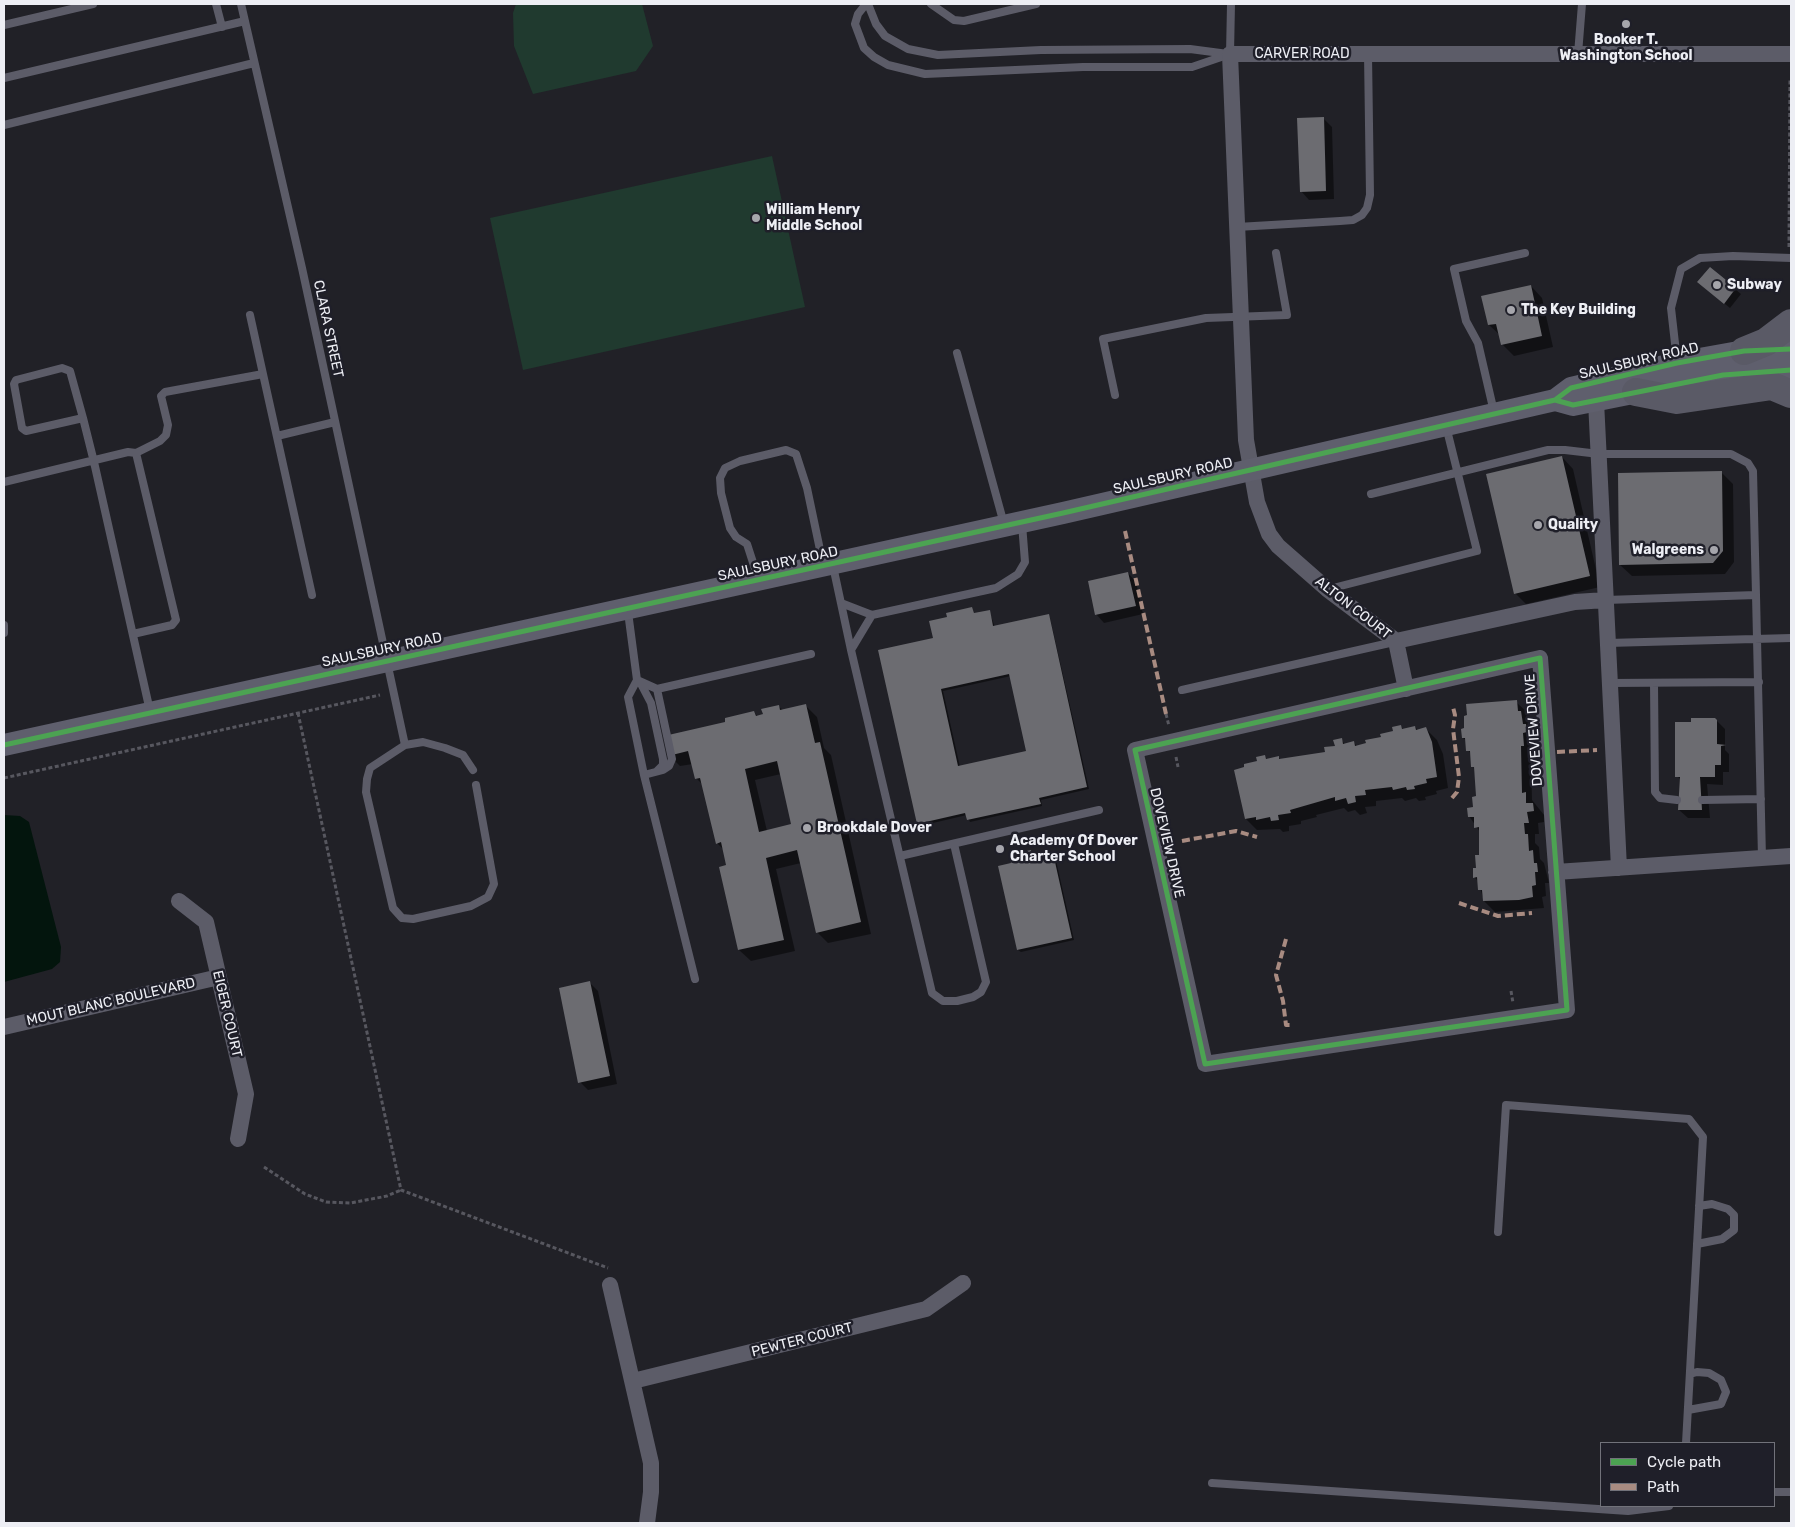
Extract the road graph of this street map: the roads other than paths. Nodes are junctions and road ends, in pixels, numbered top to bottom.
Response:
1 (93, 4) edge
2 (216, 4) edge
3 (241, 4) edge
4 (867, 4) edge
5 (931, 4) edge
6 (1036, 4) edge
7 (1231, 4) edge
8 (1582, 4) edge
9 (245, 21) junction
10 (4, 25) edge
11 (222, 27) junction
12 (1230, 54) junction
13 (1368, 54) junction
14 (1578, 54) junction
15 (1791, 54) edge
16 (254, 63) junction
17 (4, 78) edge
18 (4, 125) edge
19 (1237, 227) junction
20 (1276, 253) dead end
21 (1525, 253) dead end
22 (1790, 254) edge
23 (250, 315) dead end
24 (1241, 317) junction
25 (1791, 323) edge
26 (1791, 349) edge
27 (1744, 351) junction
28 (957, 352) dead end
29 (1677, 364) junction
30 (1791, 370) edge
31 (263, 374) junction
32 (1636, 392) junction
33 (1791, 394) edge
34 (1115, 395) dead end
35 (1555, 400) junction
36 (1596, 401) junction
37 (1494, 414) junction
38 (83, 418) junction
39 (335, 422) junction
40 (1445, 425) junction
41 (278, 436) junction
42 (136, 453) junction
43 (1599, 454) junction
44 (94, 462) junction
45 (1251, 470) junction
46 (1456, 472) junction
47 (4, 482) edge
48 (1371, 494) dead end
49 (1013, 524) junction
50 (828, 565) junction
51 (759, 580) junction
52 (1327, 589) junction
53 (312, 595) dead end
54 (1756, 595) junction
55 (1606, 600) junction
56 (841, 603) junction
57 (627, 608) junction
58 (872, 615) junction
59 (4, 625) edge
60 (4, 633) edge
61 (132, 634) junction
62 (1791, 638) edge
63 (1758, 639) junction
64 (1396, 642) junction
65 (1608, 643) junction
66 (851, 650) junction
67 (811, 654) dead end
68 (387, 661) junction
69 (638, 680) junction
70 (1759, 682) junction
71 (1610, 683) junction
72 (1654, 683) junction
73 (657, 689) junction
74 (1406, 689) junction
75 (1182, 690) dead end
76 (150, 712) junction
77 (4, 744) edge
78 (405, 745) junction
79 (473, 770) dead end
80 (653, 773) junction
81 (644, 775) junction
82 (476, 785) dead end
83 (1761, 799) junction
84 (1677, 800) dead end
85 (1702, 800) dead end
86 (1099, 810) dead end
87 (954, 844) junction
88 (900, 856) junction
89 (1791, 856) edge
90 (1762, 858) junction
91 (1619, 868) junction
92 (1556, 872) junction
93 (179, 901) dead end
94 (219, 977) junction
95 (695, 979) dead end
96 (4, 1027) edge
97 (238, 1139) dead end
98 (1699, 1206) junction
99 (1498, 1232) dead end
100 (1697, 1244) junction
101 (610, 1277) road end
102 (963, 1283) dead end
103 (1690, 1374) junction
104 (633, 1381) junction
105 (1688, 1410) junction
106 (1686, 1442) edge
107 (1212, 1483) dead end
108 (1775, 1492) edge
109 (1791, 1492) edge
110 (1661, 1507) edge
111 (647, 1523) edge

1 - 10 lane
2 - 11 lane
3 - 9 lane, CLARA STREET
4 - 12 lane
4 - 12 lane
5 - 6 lane
7 - 12 lane
8 - 14 lane
9 - 11 lane
9 - 16 lane, CLARA STREET
11 - 17 lane
12 - 13 street, CARVER ROAD
12 - 19 street
13 - 14 street, CARVER ROAD
13 - 19 lane
14 - 15 street, CARVER ROAD
16 - 18 lane
16 - 39 lane, CLARA STREET
19 - 24 street
20 - 24 lane
21 - 37 lane
22 - 29 lane
23 - 31 lane
24 - 34 lane
24 - 45 street
25 - 27 highway
26 - 27 main road, SAULSBURY ROAD
27 - 29 main road, SAULSBURY ROAD
28 - 49 lane
29 - 35 main road, SAULSBURY ROAD
30 - 32 main road, SAULSBURY ROAD
31 - 41 lane
31 - 42 lane
32 - 33 highway
32 - 36 main road, SAULSBURY ROAD
35 - 36 main road, SAULSBURY ROAD
35 - 37 main road, SAULSBURY ROAD
36 - 43 street
37 - 40 main road, SAULSBURY ROAD
38 - 38 lane
38 - 44 lane
39 - 41 lane
39 - 68 lane, CLARA STREET
40 - 45 main road, SAULSBURY ROAD
40 - 46 lane
41 - 53 lane
42 - 44 lane
42 - 61 lane
43 - 46 lane
43 - 54 lane
43 - 55 street
44 - 47 lane
44 - 61 lane
45 - 49 main road, SAULSBURY ROAD
45 - 52 street, ALTON COURT
46 - 48 lane
46 - 52 lane
49 - 50 main road, SAULSBURY ROAD
49 - 58 lane
50 - 51 main road, SAULSBURY ROAD
50 - 51 lane
50 - 56 lane
51 - 57 main road, SAULSBURY ROAD
52 - 64 street, ALTON COURT
54 - 55 lane
54 - 63 lane
55 - 64 street, ALTON COURT
55 - 65 street
56 - 58 lane
56 - 66 lane
57 - 68 main road, SAULSBURY ROAD
57 - 69 lane
58 - 66 lane
59 - 60 lane
61 - 76 lane
62 - 63 lane
63 - 65 lane
63 - 70 lane
64 - 74 street
64 - 75 lane
65 - 71 street
66 - 88 lane
67 - 73 lane
68 - 76 main road, SAULSBURY ROAD
68 - 78 lane, CLARA STREET
69 - 73 lane
69 - 80 lane
69 - 81 lane
70 - 72 lane
70 - 83 lane
71 - 72 lane
71 - 91 street
72 - 84 lane
73 - 80 lane
74 - 92 street, DOVEVIEW DRIVE
74 - 92 street, DOVEVIEW DRIVE
76 - 77 main road, SAULSBURY ROAD
78 - 79 lane
78 - 82 lane
80 - 81 lane
81 - 95 lane
83 - 85 lane
83 - 90 lane
86 - 87 lane
87 - 88 lane
87 - 88 lane
89 - 90 street
90 - 91 street
91 - 92 street
93 - 94 street, EIGER COURT
94 - 96 street, MOUT BLANC BOULEVARD
94 - 97 street, EIGER COURT
98 - 99 lane
98 - 100 lane
98 - 100 lane
100 - 103 lane
101 - 104 street
102 - 104 street, PEWTER COURT
103 - 105 lane
103 - 105 lane
104 - 111 street
105 - 106 lane
107 - 110 lane
108 - 109 lane

